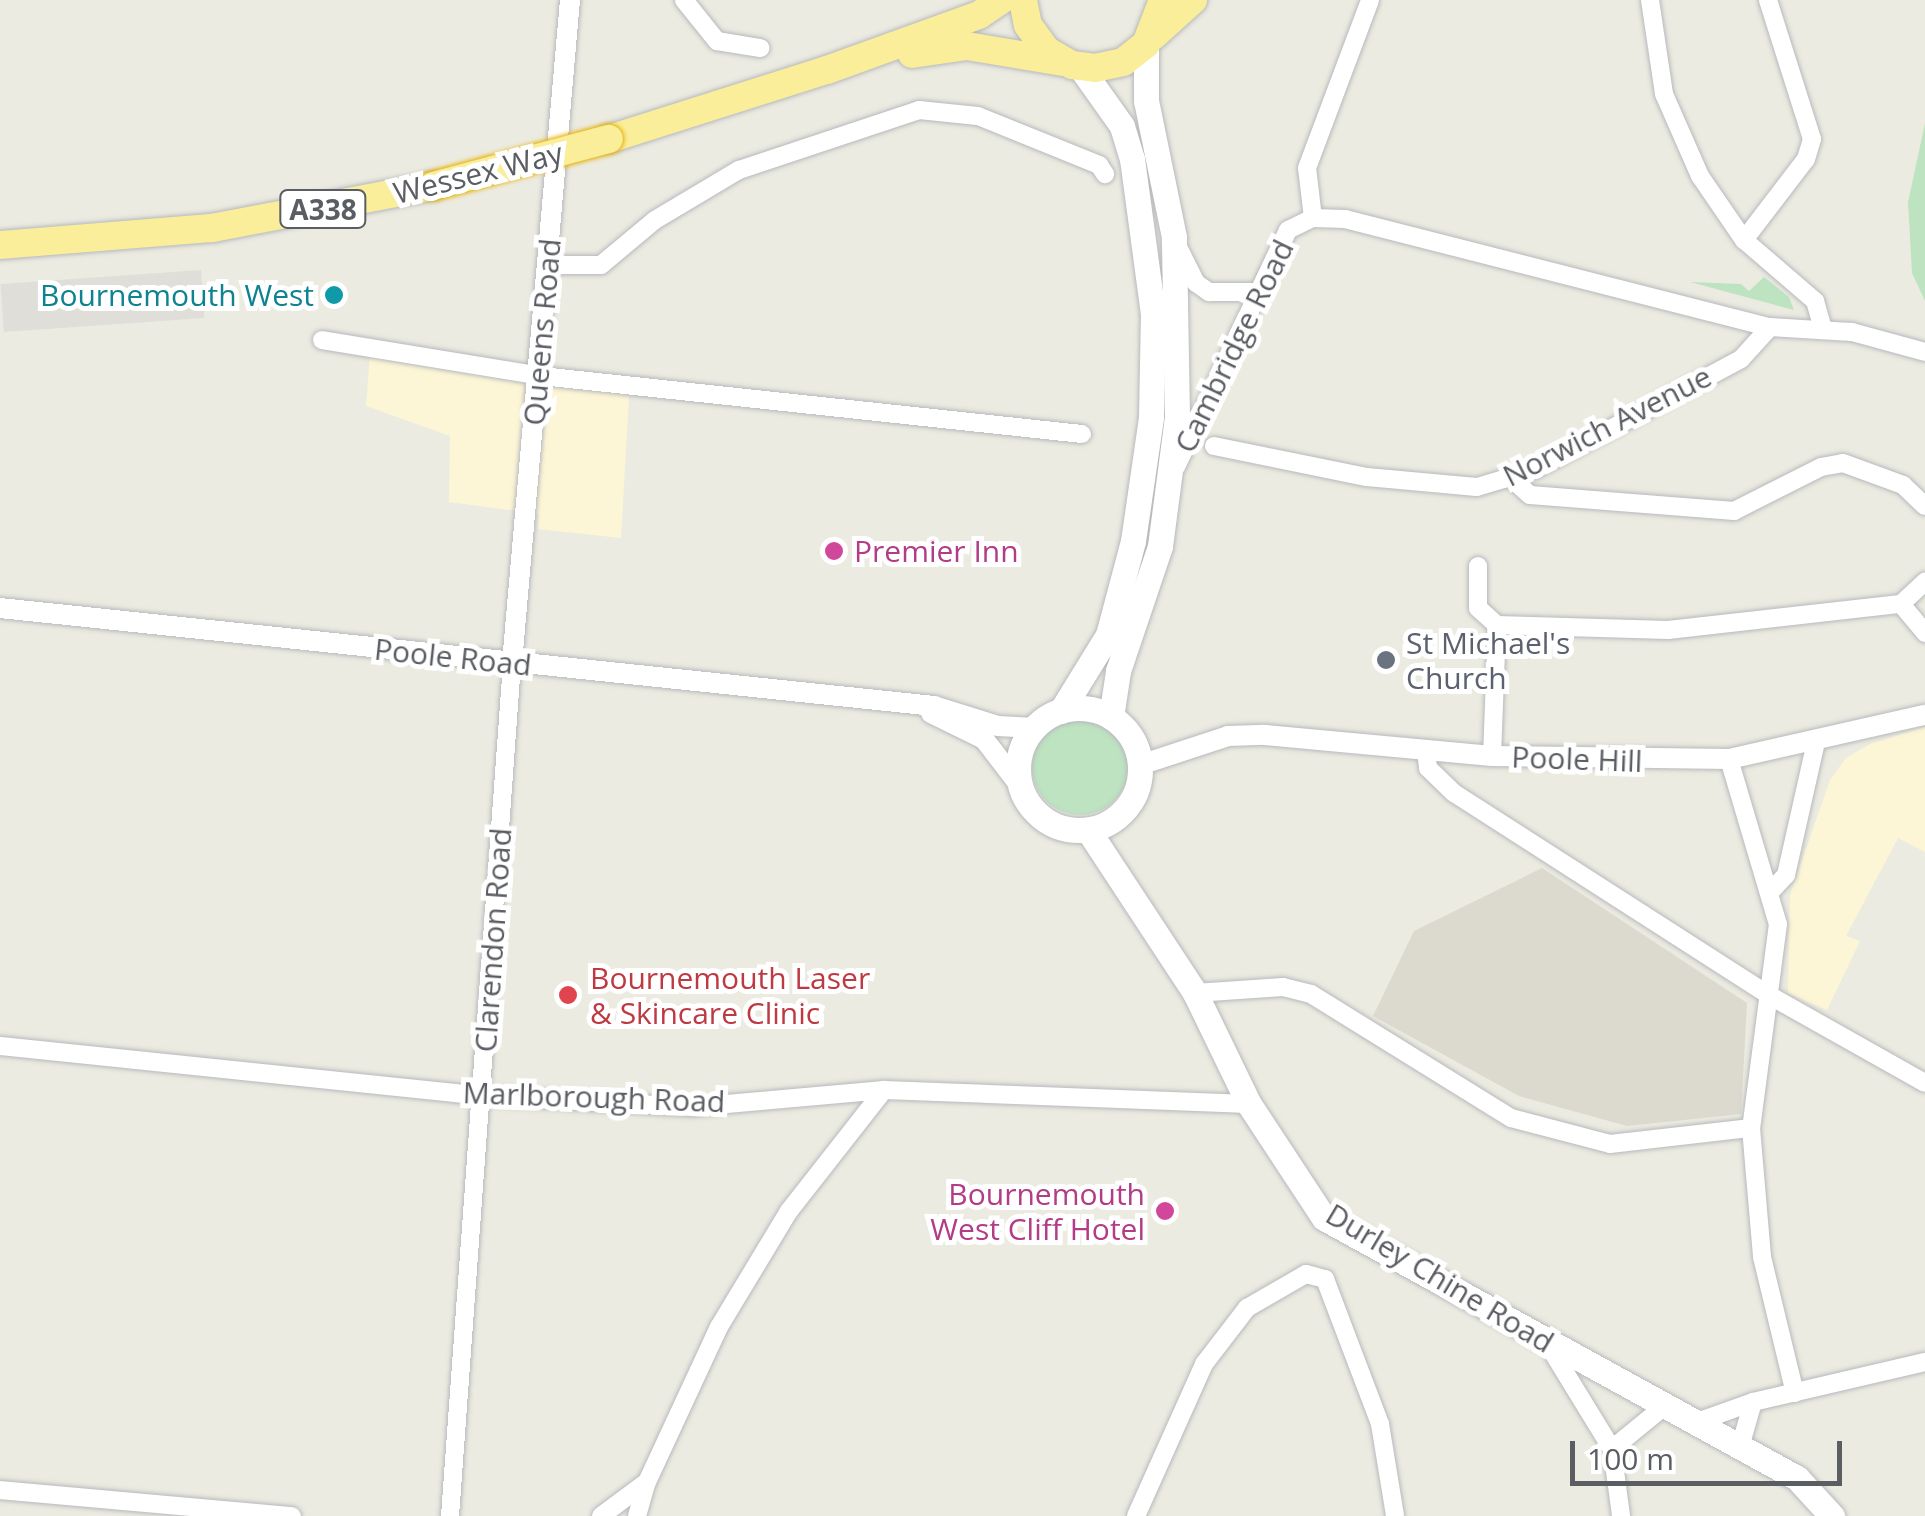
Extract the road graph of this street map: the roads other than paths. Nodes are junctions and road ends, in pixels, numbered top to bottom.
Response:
1 (570, 0) edge
2 (684, 0) edge
3 (1001, 0) edge
4 (1023, 0) edge
5 (1163, 0) edge
6 (1193, 0) edge
7 (1370, 0) edge
8 (1650, 0) edge
9 (1768, 0) edge
10 (1148, 41) junction
11 (760, 48) dead end
12 (1072, 65) junction
13 (827, 70) junction
14 (1104, 174) dead end
15 (1314, 218) junction
16 (1174, 238) junction
17 (1744, 240) junction
18 (0, 245) edge
19 (548, 265) junction
20 (1257, 292) junction
21 (1770, 327) junction
22 (1822, 330) junction
23 (322, 340) dead end
24 (1925, 352) edge
25 (541, 376) junction
26 (1082, 434) dead end
27 (1214, 446) dead end
28 (1171, 478) junction
29 (1512, 479) junction
30 (1925, 506) edge
31 (1478, 566) dead end
32 (1925, 582) edge
33 (1901, 604) junction
34 (0, 608) edge
35 (1497, 625) junction
36 (1925, 633) edge
37 (512, 663) junction
38 (906, 704) junction
39 (1061, 711) junction
40 (1925, 715) edge
41 (1111, 717) junction
42 (1035, 728) junction
43 (1816, 742) junction
44 (1426, 751) junction
45 (1492, 756) junction
46 (1729, 760) junction
47 (1140, 765) junction
48 (1021, 788) junction
49 (1088, 830) junction
50 (1772, 891) junction
51 (1195, 993) junction
52 (1767, 994) junction
53 (0, 1046) edge
54 (1925, 1083) edge
55 (884, 1090) junction
56 (482, 1096) junction
57 (1249, 1104) junction
58 (1751, 1128) junction
59 (1547, 1343) junction
60 (1925, 1362) edge
61 (1795, 1393) junction
62 (1753, 1402) junction
63 (1667, 1404) junction
64 (1697, 1422) junction
65 (1740, 1446) junction
66 (1612, 1450) junction
67 (648, 1482) junction
68 (0, 1490) edge
69 (292, 1516) edge
70 (450, 1516) edge
71 (601, 1516) edge
72 (637, 1516) edge
73 (1136, 1516) edge
74 (1395, 1516) edge
75 (1621, 1516) edge
76 (1832, 1516) edge

1 - 19 street, Queens Road
2 - 11 street
3 - 13 highway, Wessex Way
4 - 12 highway
5 - 10 highway
6 - 10 highway
7 - 15 street, Cambridge Road
8 - 17 street
9 - 17 street
10 - 12 highway
10 - 16 main road, Cambridge Road
12 - 13 highway, Wessex Way
12 - 39 main road, Cambridge Road
13 - 18 highway, Wessex Way / A338, bridge
14 - 19 street
15 - 20 street, Cambridge Road
15 - 21 street
16 - 20 street
16 - 28 main road, Cambridge Road
17 - 22 street
19 - 25 street, Queens Road
20 - 28 street, Cambridge Road
21 - 22 street
21 - 29 street, Norwich Avenue
22 - 24 street
23 - 25 street
25 - 26 street
25 - 37 street, Queens Road
27 - 29 street, Norwich Avenue
28 - 41 main road, Cambridge Road
29 - 30 street
31 - 35 street
32 - 33 street
33 - 35 street
33 - 36 street
34 - 37 street, Poole Road
35 - 45 street
37 - 38 street, Poole Road
37 - 56 street, Clarendon Road
38 - 42 street, Poole Road
38 - 48 street, Poole Road
39 - 41 main road
39 - 42 main road
40 - 43 street, Poole Hill
41 - 47 main road
42 - 48 main road
43 - 46 street, Poole Hill
43 - 50 street
44 - 45 street, Poole Hill
44 - 47 street
44 - 52 street
45 - 46 street, Poole Hill
46 - 50 street
47 - 49 main road
48 - 49 main road
49 - 51 main road, Durley Chine Road
50 - 52 street
51 - 57 main road, Durley Chine Road
51 - 58 street
52 - 54 street
52 - 58 street
53 - 56 street, Marlborough Road
55 - 56 street, Marlborough Road
55 - 57 street, Marlborough Road
55 - 67 street
56 - 70 street, Clarendon Road
57 - 59 main road, Durley Chine Road
58 - 61 street
59 - 63 main road, Durley Chine Road
59 - 66 street
60 - 61 street
61 - 62 street
62 - 64 street
62 - 65 street
63 - 64 main road, Durley Chine Road
63 - 66 street
64 - 65 main road, Durley Chine Road
65 - 76 main road, Durley Chine Road
66 - 75 street
67 - 71 street
67 - 72 street
68 - 69 street
73 - 74 street

